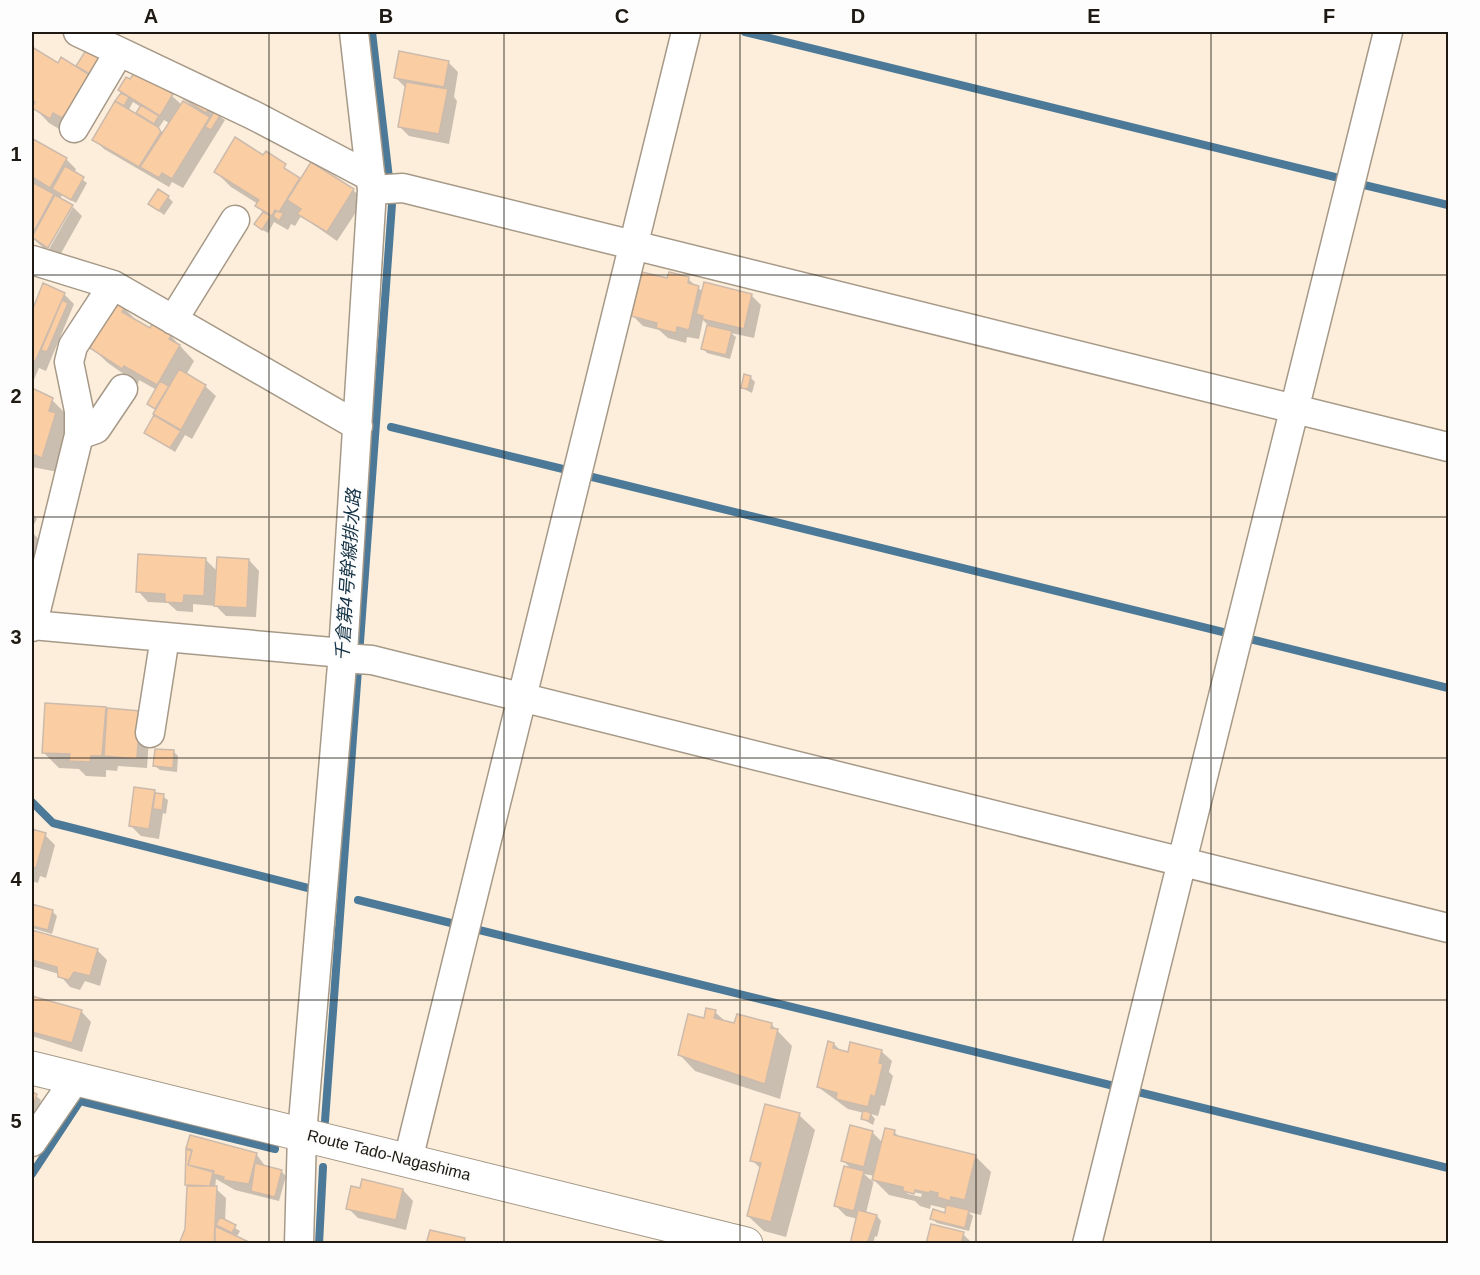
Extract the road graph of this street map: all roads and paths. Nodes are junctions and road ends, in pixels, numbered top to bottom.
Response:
1 (78, 32) edge
2 (354, 32) edge
3 (686, 32) edge
4 (1388, 32) edge
5 (119, 52) junction
6 (74, 128) dead end
7 (382, 186) junction
8 (235, 220) dead end
9 (633, 245) junction
10 (32, 260) edge
11 (113, 285) junction
12 (173, 320) junction
13 (123, 388) dead end
14 (1294, 408) junction
15 (358, 426) junction
16 (79, 435) junction
17 (1449, 447) edge
18 (32, 626) edge
19 (165, 637) junction
20 (352, 657) junction
21 (522, 697) junction
22 (150, 733) dead end
23 (1182, 862) junction
24 (1449, 928) edge
25 (32, 1068) edge
26 (76, 1078) junction
27 (302, 1134) junction
28 (32, 1142) edge
29 (408, 1160) junction
30 (299, 1244) edge
31 (746, 1244) edge
32 (1087, 1244) edge

1 - 5 street
2 - 7 street
3 - 9 street
4 - 14 street
5 - 6 street
5 - 7 street
7 - 9 street
7 - 15 street
8 - 12 street
9 - 14 street
9 - 21 street
10 - 11 street
11 - 12 street
11 - 16 street
12 - 15 street
13 - 16 street
14 - 17 street
14 - 23 street
15 - 20 street
16 - 18 street
18 - 19 street
19 - 20 street
19 - 22 street
20 - 21 street
20 - 27 street
21 - 23 street
21 - 29 street
23 - 24 street
23 - 32 street
25 - 26 main road, Route Tado-Nagashima
26 - 27 main road, Route Tado-Nagashima
26 - 28 street
27 - 29 main road, Route Tado-Nagashima
27 - 30 street
29 - 31 main road, Route Tado-Nagashima

